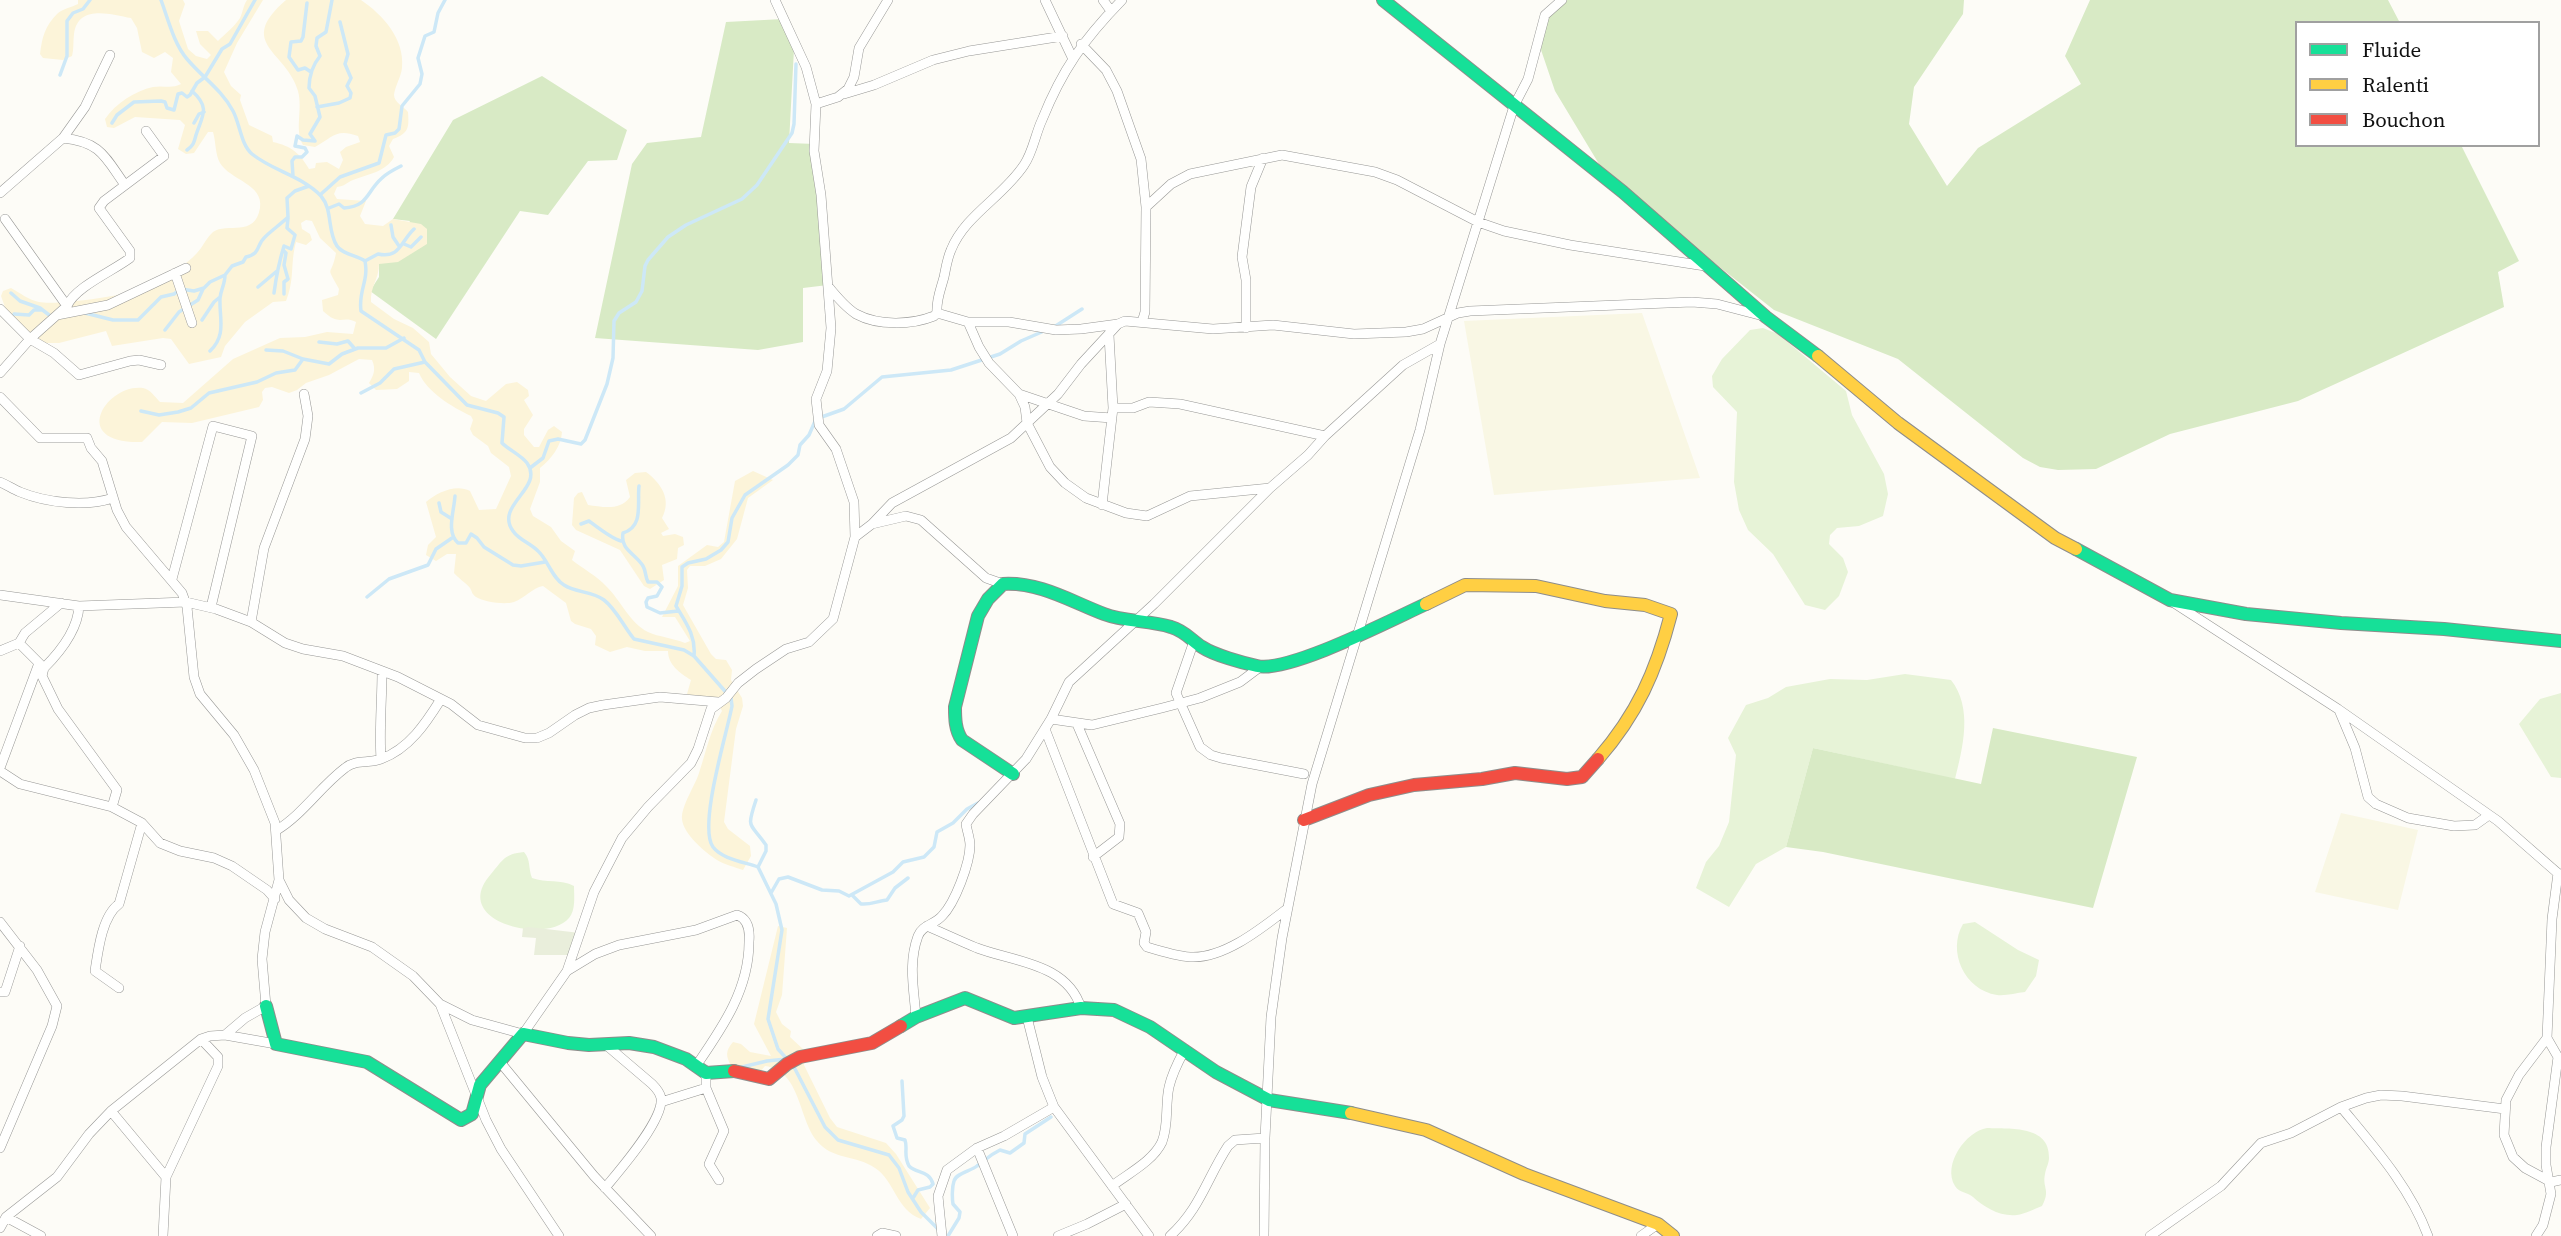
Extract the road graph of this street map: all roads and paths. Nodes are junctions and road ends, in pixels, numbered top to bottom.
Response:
1 (775, 0) edge
2 (888, 0) edge
3 (1045, 0) edge
4 (1103, 0) edge
5 (1122, 0) edge
6 (1383, 0) edge
7 (1563, 0) edge
8 (1111, 10) junction
9 (1063, 36) junction
10 (1081, 44) junction
11 (110, 55) dead end
12 (1072, 57) junction
13 (844, 94) junction
14 (816, 104) junction
15 (1514, 106) junction
16 (146, 131) dead end
17 (63, 138) junction
18 (1263, 158) junction
19 (125, 185) junction
20 (0, 193) edge
21 (1146, 207) junction
22 (5, 219) dead end
23 (1478, 222) junction
24 (1705, 266) junction
25 (186, 268) dead end
26 (175, 273) junction
27 (827, 284) junction
28 (67, 306) junction
29 (0, 309) edge
30 (937, 313) junction
31 (55, 315) junction
32 (1766, 317) junction
33 (1448, 319) junction
34 (968, 322) junction
35 (1142, 322) junction
36 (192, 323) dead end
37 (1118, 324) junction
38 (1246, 328) junction
39 (1109, 335) junction
40 (30, 339) junction
41 (1440, 344) junction
42 (161, 365) dead end
43 (0, 373) edge
44 (304, 394) dead end
45 (1019, 394) junction
46 (0, 397) edge
47 (1048, 404) junction
48 (1113, 408) junction
49 (1112, 418) junction
50 (1027, 423) junction
51 (1325, 436) junction
52 (0, 482) edge
53 (1270, 488) junction
54 (113, 498) junction
55 (1102, 505) junction
56 (873, 524) junction
57 (855, 537) junction
58 (172, 579) junction
59 (1003, 584) junction
60 (0, 595) edge
61 (2170, 600) junction
62 (186, 602) junction
63 (61, 603) junction
64 (79, 606) junction
65 (211, 607) junction
66 (251, 622) junction
67 (1135, 622) junction
68 (1359, 636) junction
69 (1194, 641) junction
70 (2561, 641) edge
71 (19, 643) junction
72 (0, 652) edge
73 (41, 665) junction
74 (1260, 667) junction
75 (382, 671) junction
76 (441, 699) junction
77 (718, 702) junction
78 (1181, 703) junction
79 (2338, 709) junction
80 (1051, 719) junction
81 (1077, 724) junction
82 (1045, 729) junction
83 (381, 760) junction
84 (0, 770) edge
85 (1013, 774) junction
86 (1304, 774) dead end
87 (112, 807) junction
88 (2489, 815) junction
89 (1304, 820) junction
90 (142, 823) junction
91 (276, 830) junction
92 (1093, 857) junction
93 (2560, 874) edge
94 (279, 880) junction
95 (275, 899) junction
96 (1288, 908) junction
97 (0, 922) edge
98 (927, 926) junction
99 (20, 946) junction
100 (567, 971) junction
101 (119, 988) dead end
102 (0, 992) edge
103 (440, 1004) junction
104 (266, 1006) junction
105 (1081, 1008) junction
106 (916, 1017) junction
107 (1027, 1017) junction
108 (523, 1034) junction
109 (225, 1035) junction
110 (2547, 1038) junction
111 (201, 1039) junction
112 (276, 1044) junction
113 (605, 1044) junction
114 (1184, 1051) junction
115 (500, 1062) junction
116 (701, 1069) junction
117 (706, 1088) junction
118 (476, 1095) junction
119 (1269, 1100) junction
120 (661, 1101) junction
121 (1054, 1107) junction
122 (2341, 1107) junction
123 (2505, 1109) junction
124 (111, 1111) junction
125 (1265, 1138) junction
126 (0, 1148) edge
127 (977, 1148) junction
128 (166, 1177) junction
129 (719, 1180) dead end
130 (2556, 1181) edge
131 (1112, 1186) junction
132 (605, 1188) junction
133 (1126, 1204) junction
134 (6, 1217) junction
135 (1658, 1224) junction
136 (0, 1228) edge
137 (41, 1236) edge
138 (163, 1236) edge
139 (559, 1236) edge
140 (651, 1236) edge
141 (877, 1236) edge
142 (895, 1236) edge
143 (942, 1236) edge
144 (1013, 1236) edge
145 (1058, 1236) edge
146 (1149, 1236) edge
147 (1170, 1236) edge
148 (1264, 1236) edge
149 (1641, 1236) edge
150 (1673, 1236) edge
151 (2150, 1236) edge
152 (2428, 1236) edge
153 (2536, 1236) edge

1 - 14 street
2 - 13 street
3 - 9 street
4 - 8 street
5 - 8 street
6 - 15 street
7 - 15 street
8 - 10 street
9 - 12 street
9 - 13 street
10 - 12 street
10 - 21 street
11 - 17 street
12 - 30 street
13 - 14 street
14 - 27 street
15 - 23 street
15 - 24 street
16 - 19 street
17 - 19 street
17 - 20 street
18 - 21 street
18 - 23 street
18 - 38 street
19 - 28 street
21 - 35 street
22 - 28 street
23 - 24 street
23 - 33 street
24 - 32 street
25 - 26 street
26 - 31 street
26 - 36 street
27 - 30 street
27 - 57 street
28 - 31 street
29 - 40 street
30 - 34 street
31 - 40 street
32 - 33 street
32 - 61 street
33 - 38 street
33 - 41 street
34 - 37 street
34 - 45 street
35 - 37 street
35 - 38 street
37 - 39 street
39 - 47 street
39 - 48 street
40 - 42 street
40 - 43 street
41 - 51 street
41 - 68 street
44 - 66 street
45 - 47 street
45 - 50 street
46 - 54 street
47 - 49 street
47 - 50 street
48 - 49 street
48 - 51 street
49 - 55 street
50 - 55 street
50 - 56 street
51 - 53 street
52 - 54 street
53 - 55 street
53 - 67 street
54 - 58 street
56 - 57 street
56 - 59 street
57 - 77 street
58 - 62 street
58 - 65 street
59 - 67 street
59 - 85 street
60 - 63 street
61 - 70 street
61 - 79 street
62 - 64 street
62 - 65 street
62 - 91 street
63 - 64 street
63 - 71 street
64 - 73 street
65 - 66 street
66 - 75 street
67 - 69 street
67 - 80 street
68 - 74 street
68 - 89 street
68 - 89 street
69 - 74 street
69 - 78 street
71 - 72 street
71 - 73 street
73 - 84 street
73 - 87 street
74 - 78 street
75 - 76 street
75 - 83 street
76 - 77 street
76 - 83 street
77 - 100 street
78 - 81 street
78 - 86 street
79 - 88 street
79 - 88 street
80 - 81 street
80 - 82 street
81 - 92 street
82 - 85 street
82 - 92 street
83 - 91 street
84 - 87 street
85 - 98 street
87 - 90 street
88 - 93 street
89 - 96 street
90 - 95 street
90 - 101 street
91 - 94 street
92 - 96 street
93 - 110 street
94 - 95 street
94 - 103 street
95 - 104 street
96 - 119 street
97 - 99 street
98 - 105 street
98 - 106 street
99 - 102 street
99 - 126 street
100 - 108 street
100 - 116 street
103 - 108 street
103 - 118 street
104 - 109 street
104 - 112 street
105 - 107 street
105 - 114 street
106 - 107 street
106 - 116 street
107 - 121 street
108 - 113 street
108 - 115 street
109 - 111 street
109 - 112 street
110 - 123 street
110 - 130 street
111 - 124 street
111 - 128 street
112 - 118 street
113 - 116 street
113 - 120 street
114 - 119 street
114 - 131 street
115 - 118 street
115 - 132 street
116 - 117 street
117 - 120 street
117 - 129 street
118 - 139 street
119 - 125 street
119 - 135 street
120 - 132 street
121 - 127 street
121 - 131 street
122 - 123 street
122 - 151 street
122 - 152 street
123 - 130 street
124 - 128 street
124 - 134 street
125 - 147 street
125 - 148 street
127 - 143 street
127 - 144 street
128 - 138 street
130 - 153 street
131 - 133 street
132 - 140 street
133 - 145 street
133 - 146 street
134 - 136 street
134 - 137 street
135 - 149 street
135 - 150 street
141 - 142 street

